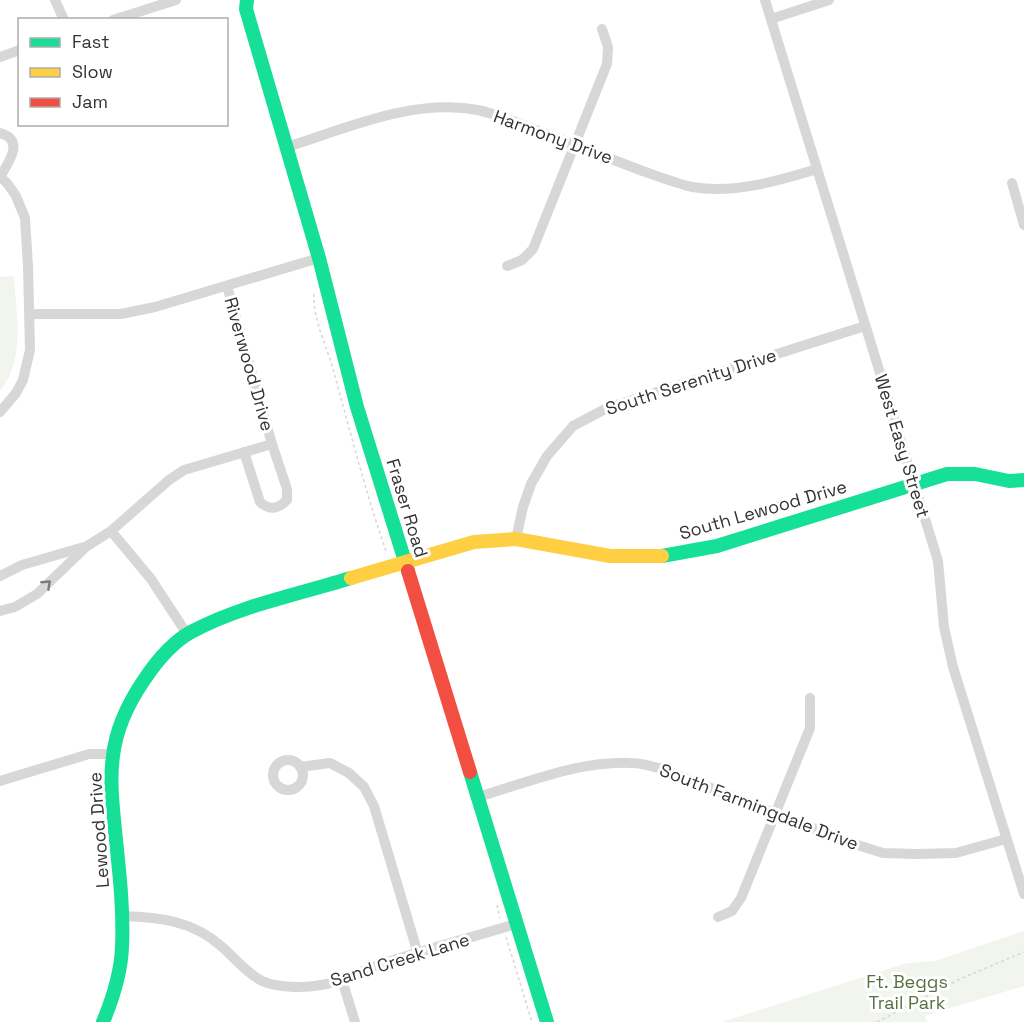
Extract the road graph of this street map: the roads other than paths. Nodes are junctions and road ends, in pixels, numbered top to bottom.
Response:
1 (55, 0) edge
2 (176, 0) edge
3 (247, 0) edge
4 (765, 0) edge
5 (829, 0) edge
6 (63, 18) edge
7 (119, 18) edge
8 (771, 19) junction
9 (602, 29) dead end
10 (18, 51) edge
11 (0, 57) edge
12 (0, 133) edge
13 (576, 146) junction
14 (287, 147) junction
15 (818, 169) junction
16 (0, 177) edge
17 (1012, 183) dead end
18 (1024, 225) edge
19 (318, 258) junction
20 (507, 266) dead end
21 (227, 286) junction
22 (30, 314) junction
23 (865, 326) junction
24 (0, 412) edge
25 (272, 444) junction
26 (244, 452) junction
27 (1024, 480) edge
28 (913, 484) junction
29 (111, 531) junction
30 (516, 540) junction
31 (87, 546) junction
32 (404, 562) junction
33 (0, 576) edge
34 (0, 611) edge
35 (187, 634) junction
36 (810, 698) dead end
37 (113, 754) junction
38 (300, 767) dead end
39 (0, 781) edge
40 (478, 797) junction
41 (776, 813) junction
42 (1006, 838) junction
43 (1024, 894) edge
44 (123, 916) junction
45 (718, 917) dead end
46 (516, 924) junction
47 (418, 954) junction
48 (342, 980) junction
49 (103, 1022) edge
50 (355, 1022) edge
51 (547, 1022) edge

1 - 6 street
2 - 7 street
3 - 14 street, Fraser Road
4 - 8 street, West Easy Street
5 - 8 street
8 - 15 street, West Easy Street
9 - 13 street
10 - 11 street
12 - 16 street
13 - 14 street, Harmony Drive
13 - 15 street, Harmony Drive
13 - 20 street
14 - 19 street, Fraser Road
15 - 23 street, West Easy Street
16 - 22 street
17 - 18 street
19 - 21 street
19 - 32 street, Fraser Road
21 - 22 street
21 - 25 street, Riverwood Drive
22 - 24 street
23 - 28 street, West Easy Street
23 - 30 street, South Serenity Drive
25 - 26 street, Riverwood Drive
25 - 26 street
26 - 29 street, Riverwood Drive
27 - 28 street, South Lewood Drive
28 - 30 street, South Lewood Drive
28 - 42 street, West Easy Street
29 - 31 street, Riverwood Drive
29 - 35 street
30 - 32 street, South Lewood Drive
31 - 33 street, Riverwood Drive
34 -> 31 street, Riverwood Drive
32 - 35 street, Lewood Drive
32 - 40 street, Fraser Road
35 - 37 street, Lewood Drive
36 - 41 street
37 - 39 street
37 - 44 street, Lewood Drive
38 - 47 street
40 - 41 street, South Farmingdale Drive
40 - 46 street, Fraser Road
41 - 42 street, South Farmingdale Drive
41 - 45 street
42 - 43 street, West Easy Street
44 - 48 street, Sand Creek Lane
44 - 49 street, Lewood Drive
46 - 47 street, Sand Creek Lane
46 - 51 street, Fraser Road
47 - 48 street, Sand Creek Lane
48 - 50 street

